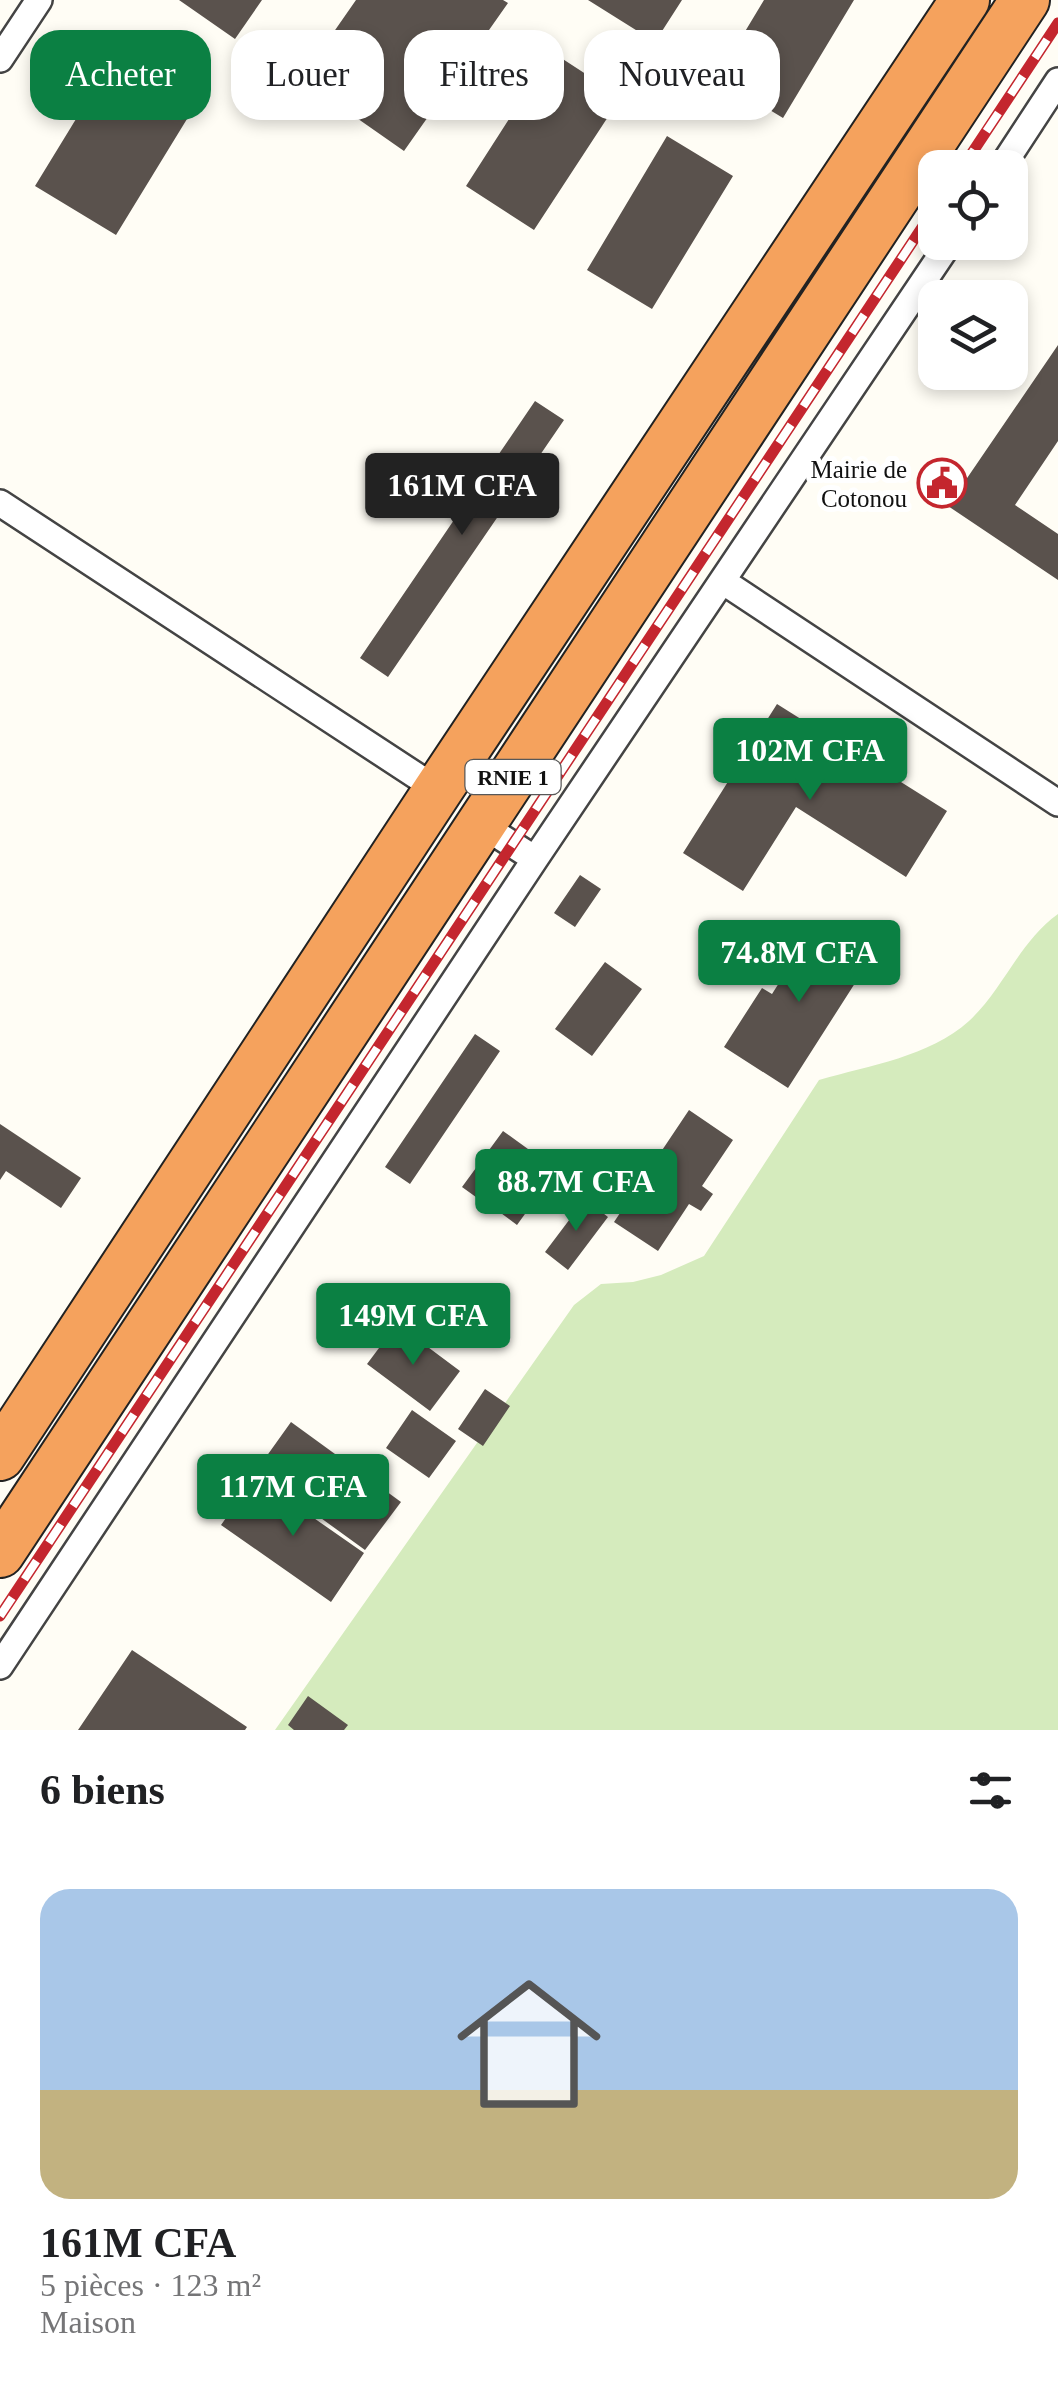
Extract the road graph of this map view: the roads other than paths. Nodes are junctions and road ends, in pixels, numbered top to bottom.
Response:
1 (39, 0) edge
2 (965, 0) edge
3 (1024, 0) edge
4 (0, 59) edge
5 (1058, 81) edge
6 (1012, 150) edge
7 (938, 260) edge
8 (0, 503) edge
9 (724, 582) junction
10 (438, 790) junction
11 (1058, 802) edge
12 (482, 825) junction
13 (534, 859) junction
14 (0, 1456) edge
15 (0, 1552) edge
16 (0, 1666) edge

1 - 4 street
2 - 10 highway, RNIE 1
3 - 12 highway, RNIE 1
5 - 6 street
7 - 9 street
8 - 10 street
9 - 11 street
9 - 13 street
10 - 14 highway, RNIE 1
12 - 13 street
12 - 15 highway, RNIE 1
13 - 16 street

